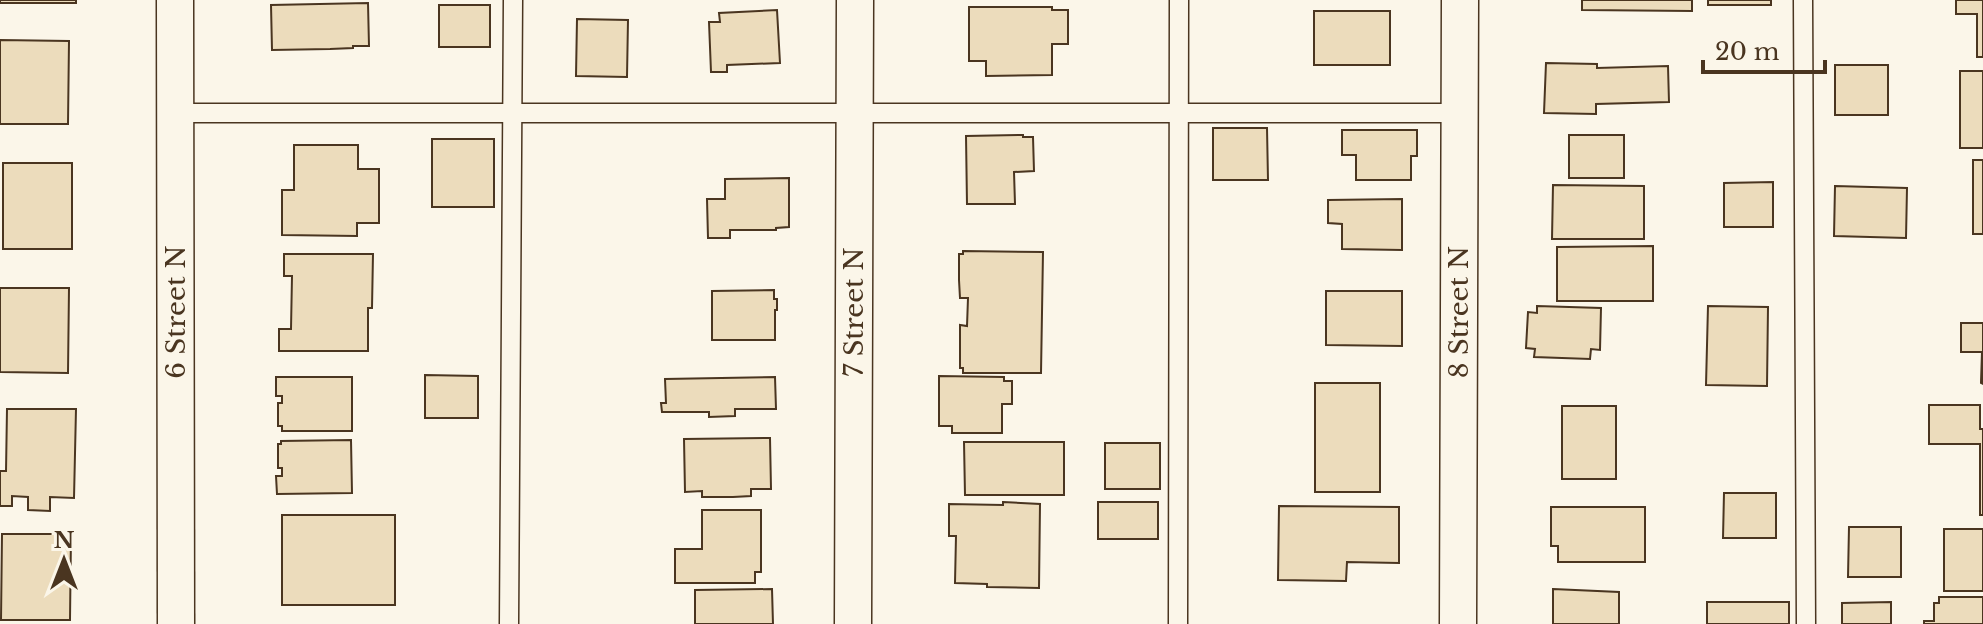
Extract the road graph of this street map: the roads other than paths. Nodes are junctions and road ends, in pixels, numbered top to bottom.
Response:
1 (175, 0) edge
2 (513, 0) edge
3 (855, 0) edge
4 (1179, 0) edge
5 (1460, 0) edge
6 (1803, 0) edge
7 (175, 113) junction
8 (513, 113) junction
9 (855, 113) junction
10 (1179, 113) junction
11 (1459, 113) junction
12 (176, 624) edge
13 (509, 624) edge
14 (853, 624) edge
15 (1178, 624) edge
16 (1458, 624) edge
17 (1806, 624) edge

1 - 7 street, 6 Street N
2 - 8 lane
3 - 9 street, 7 Street N
4 - 10 lane
5 - 11 street, 8 Street N
6 - 17 lane
7 - 8 lane
7 - 12 street, 6 Street N
8 - 9 lane
8 - 13 lane
9 - 10 lane
9 - 14 street, 7 Street N
10 - 11 lane
10 - 15 lane
11 - 16 street, 8 Street N

